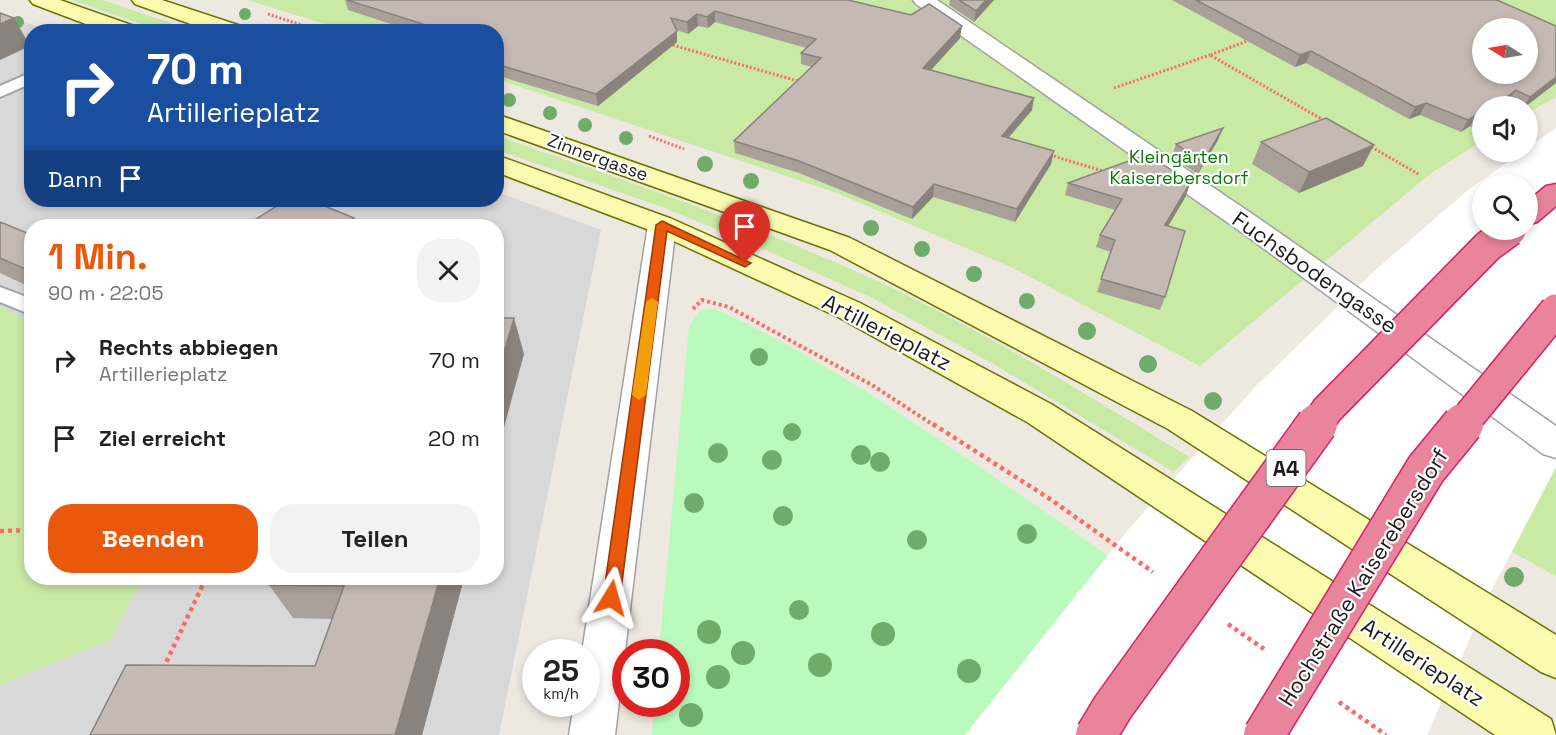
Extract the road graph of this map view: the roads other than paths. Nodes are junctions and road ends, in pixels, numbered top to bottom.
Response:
1 (40, 0) edge
2 (142, 0) edge
3 (922, 0) edge
4 (107, 24) edge
5 (212, 24) edge
6 (24, 81) edge
7 (0, 92) edge
8 (504, 124) edge
9 (504, 166) edge
10 (1556, 192) edge
11 (1538, 207) edge
12 (662, 225) junction
13 (1496, 240) edge
14 (0, 294) edge
15 (24, 305) edge
16 (1556, 310) edge
17 (1556, 444) edge
18 (1556, 658) edge
19 (592, 735) edge
20 (1096, 735) edge
21 (1264, 735) edge
22 (1536, 735) edge

1 - 4 main road
2 - 5 main road
3 - 17 street, Fuchsbodengasse
6 - 7 lane
8 - 18 main road, Zinnergasse
9 - 12 main road, Zinnergasse
10 - 11 highway
12 - 19 street
12 - 22 main road, Artillerieplatz
13 - 20 highway, A4, bridge
14 - 15 lane
16 - 21 highway, Hochstraße Kaiserebersdorf, bridge

